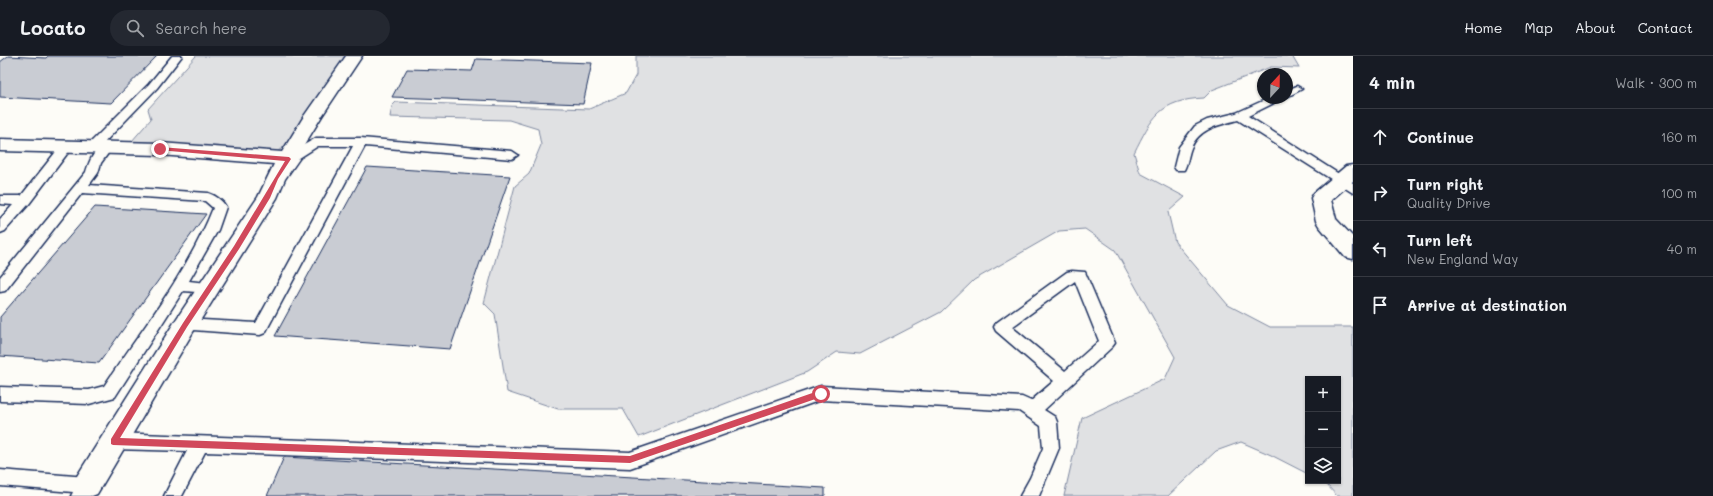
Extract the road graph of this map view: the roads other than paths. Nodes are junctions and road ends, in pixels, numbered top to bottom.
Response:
1 (177, 56) edge
2 (354, 56) edge
3 (1265, 104) edge
4 (1240, 116) junction
5 (361, 142) junction
6 (1, 146) edge
7 (66, 147) junction
8 (100, 148) junction
9 (512, 155) dead end
10 (289, 159) junction
11 (1180, 167) dead end
12 (1349, 180) edge
13 (79, 189) junction
14 (0, 200) edge
15 (24, 201) junction
16 (0, 228) edge
17 (1353, 251) edge
18 (179, 285) junction
19 (0, 287) edge
20 (210, 288) junction
21 (185, 325) junction
22 (1065, 381) junction
23 (0, 394) edge
24 (1032, 410) junction
25 (113, 441) junction
26 (200, 444) junction
27 (0, 478) edge
28 (83, 490) edge
29 (173, 496) edge
30 (1029, 496) edge

1 - 8 lane
2 - 10 street
3 - 4 lane
4 - 11 lane
4 - 12 lane
5 - 9 lane
5 - 10 lane
5 - 21 lane
6 - 7 street
7 - 8 street
7 - 15 lane
8 - 10 street
8 - 13 lane
10 - 20 street
12 - 17 street
13 - 18 lane
13 - 19 lane
14 - 15 lane
15 - 16 lane
18 - 20 lane
18 - 23 lane
20 - 21 street
21 - 25 street
22 - 22 lane
22 - 24 lane
24 - 26 lane
24 - 30 lane
25 - 26 lane
25 - 28 street
26 - 29 lane
27 - 28 lane

